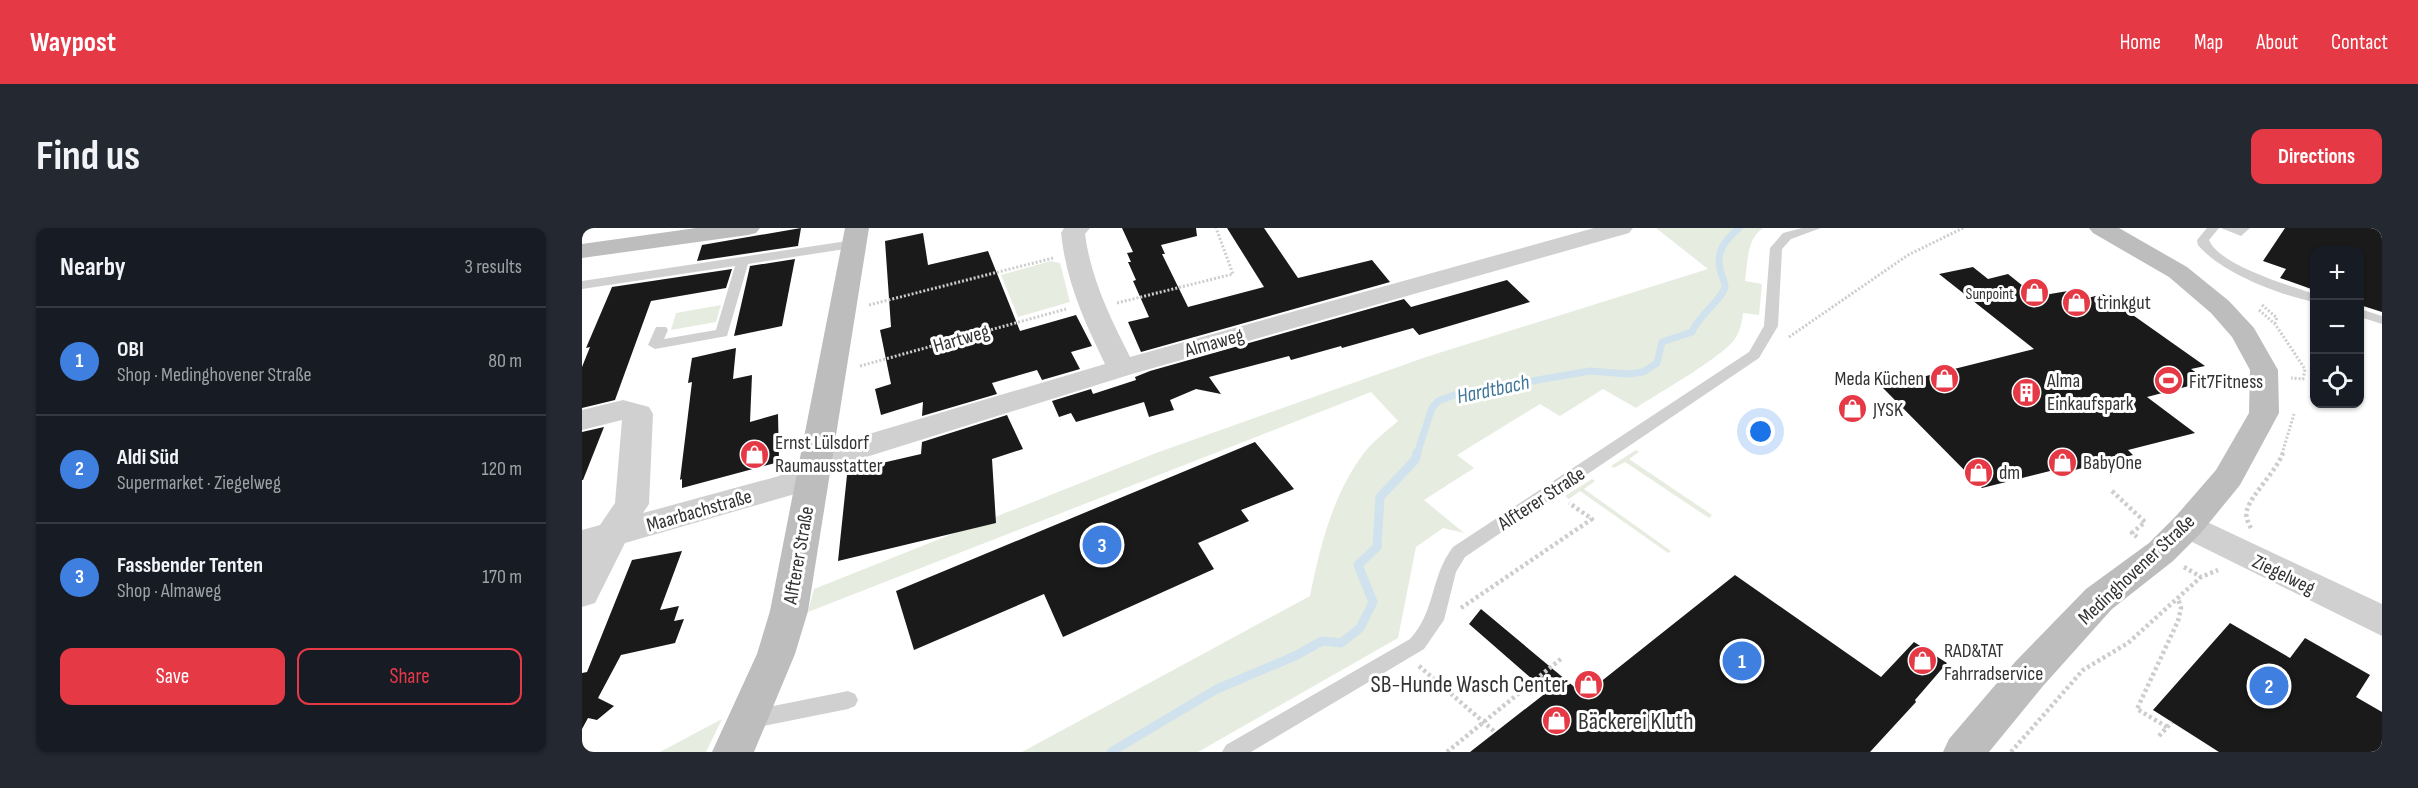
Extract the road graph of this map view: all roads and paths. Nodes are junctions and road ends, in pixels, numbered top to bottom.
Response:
1 (748, 228) edge
2 (1216, 228) edge
3 (1621, 228) edge
4 (1815, 228) edge
5 (1963, 228) edge
6 (2212, 228) edge
7 (2227, 228) edge
8 (2244, 228) edge
9 (2106, 230) edge
10 (856, 236) edge
11 (1076, 240) edge
12 (582, 251) edge
13 (742, 262) junction
14 (582, 285) edge
15 (2310, 296) edge
16 (2262, 305) dead end
17 (1091, 306) junction
18 (843, 312) junction
19 (2364, 314) edge
20 (2382, 320) edge
21 (2275, 324) dead end
22 (661, 330) dead end
23 (1759, 350) junction
24 (1122, 368) junction
25 (2290, 373) dead end
26 (833, 375) junction
27 (2291, 388) dead end
28 (2293, 410) dead end
29 (582, 420) edge
30 (813, 471) junction
31 (1551, 491) junction
32 (2188, 525) junction
33 (597, 539) edge
34 (2241, 553) junction
35 (582, 593) edge
36 (2178, 598) junction
37 (2382, 621) edge
38 (1435, 623) junction
39 (1562, 658) dead end
40 (1419, 666) dead end
41 (848, 700) dead end
42 (748, 720) junction
43 (1484, 722) junction
44 (2172, 722) dead end
45 (2167, 727) junction
46 (1495, 732) dead end
47 (2159, 736) dead end
48 (733, 752) edge
49 (1233, 752) edge
50 (1447, 752) edge
51 (1964, 752) edge
52 (2011, 752) edge

1 - 12 main road
2 - 17 path, Hartweg
3 - 24 street, Almaweg
4 - 23 lane, Alfterer Straße
5 - 23 path
6 - 15 lane
7 - 8 lane
9 - 32 main road, Medinghovener Straße
10 - 13 lane, Alfterer Straße
10 - 18 main road, Alfterer Straße
11 - 17 street
11 - 18 path
13 - 14 lane, Alfterer Straße
13 - 22 lane
16 - 21 path
17 - 24 street
17 - 26 path, Hartweg
18 - 26 main road, Alfterer Straße
19 - 20 lane
23 - 31 lane, Alfterer Straße
24 - 30 street, Almaweg
25 - 27 path
26 - 30 main road, Alfterer Straße
28 - 34 path
29 - 33 street
30 - 33 street, Maarbachstraße
30 - 42 main road, Alfterer Straße
31 - 38 lane, Alfterer Straße
31 - 38 path
32 - 34 street, Ziegelweg
32 - 51 main road, Medinghovener Straße
33 - 35 street
34 - 36 path
34 - 37 street, Ziegelweg
36 - 45 path
36 - 52 path
38 - 49 lane, Alfterer Straße
39 - 43 path
40 - 43 path
41 - 42 lane
42 - 48 main road, Alfterer Straße
43 - 46 path
43 - 50 path
44 - 45 path
45 - 47 path

